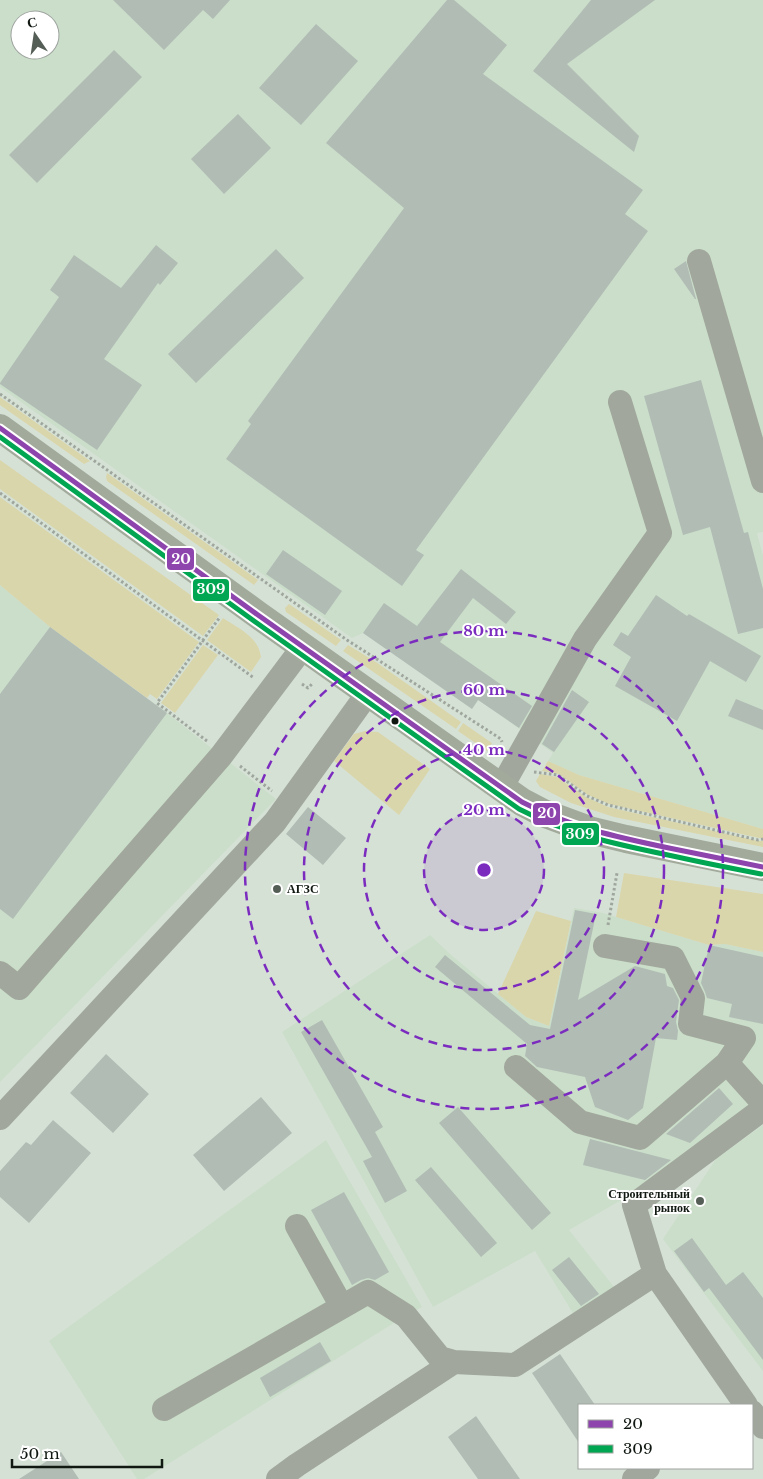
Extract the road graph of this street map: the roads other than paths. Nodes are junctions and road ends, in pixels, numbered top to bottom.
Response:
1 (699, 261) dead end
2 (620, 402) dead end
3 (0, 428) edge
4 (763, 481) edge
5 (303, 647) junction
6 (368, 693) junction
7 (501, 788) junction
8 (763, 867) edge
9 (604, 946) road end
10 (0, 973) edge
11 (727, 1063) junction
12 (516, 1067) dead end
13 (763, 1103) edge
14 (763, 1109) edge
15 (0, 1118) edge
16 (297, 1226) dead end
17 (655, 1274) junction
18 (342, 1307) junction
19 (454, 1362) junction
20 (742, 1404) edge
21 (164, 1410) dead end
22 (753, 1416) edge
23 (763, 1427) edge
24 (647, 1469) edge
25 (278, 1479) edge
26 (634, 1479) edge

1 - 4 street
2 - 7 street
3 - 5 main road
5 - 6 main road
5 - 10 street
6 - 7 main road
6 - 15 street
7 - 8 main road
9 - 11 street
11 - 12 street
11 - 13 street
14 - 17 street
16 - 18 street
17 - 19 street
17 - 20 street
18 - 19 street
18 - 21 street
19 - 25 street
22 - 23 street
24 - 26 street

